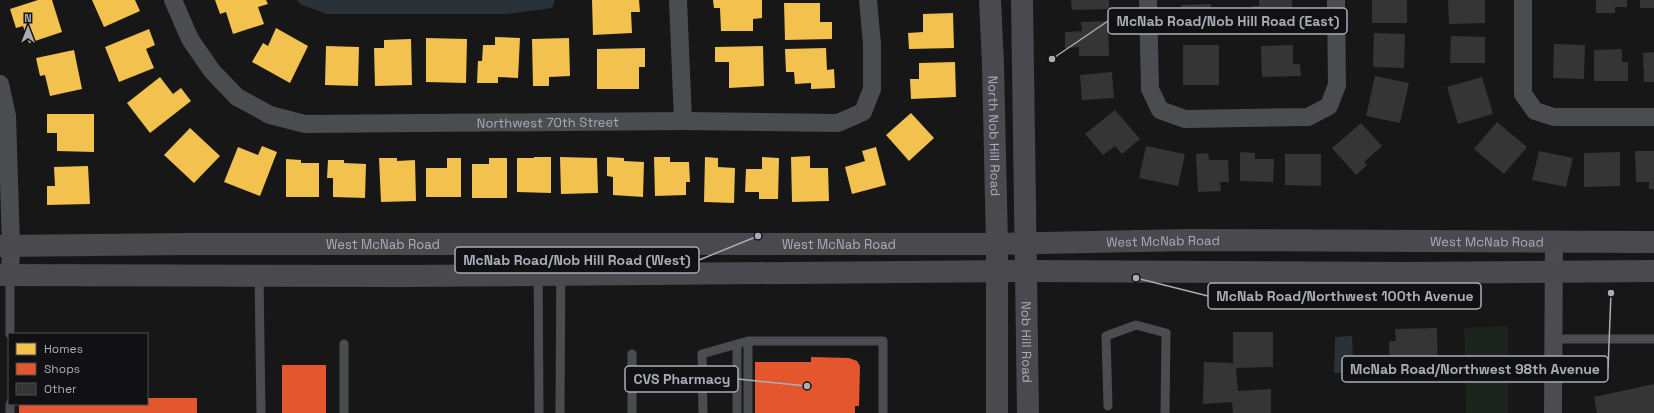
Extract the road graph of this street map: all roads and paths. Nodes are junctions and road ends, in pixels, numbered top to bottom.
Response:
1 (173, 0) edge
2 (678, 0) edge
3 (868, 0) edge
4 (990, 0) edge
5 (1022, 0) edge
6 (1148, 0) edge
7 (1336, 0) edge
8 (1523, 0) edge
9 (0, 84) edge
10 (1654, 117) edge
11 (683, 121) junction
12 (1554, 242) junction
13 (1654, 242) edge
14 (1025, 243) junction
15 (997, 244) junction
16 (538, 245) junction
17 (561, 245) junction
18 (5, 246) edge
19 (1027, 271) junction
20 (1554, 271) junction
21 (1654, 271) edge
22 (997, 272) junction
23 (5, 275) edge
24 (259, 275) junction
25 (538, 275) junction
26 (561, 275) junction
27 (10, 333) edge
28 (1553, 339) junction
29 (1654, 339) edge
30 (748, 341) junction
31 (344, 344) dead end
32 (738, 344) junction
33 (632, 354) dead end
34 (1108, 406) dead end
35 (261, 413) edge
36 (344, 413) edge
37 (539, 413) edge
38 (560, 413) edge
39 (632, 413) edge
40 (703, 413) edge
41 (738, 413) edge
42 (748, 413) edge
43 (883, 413) edge
44 (997, 413) edge
45 (1028, 413) edge
46 (1165, 413) edge
47 (1553, 413) edge

1 - 11 street, Northwest 70th Street
2 - 11 street
3 - 11 street, Northwest 70th Street
4 - 15 main road, North Nob Hill Road
5 - 14 main road
6 - 7 street
8 - 10 street
9 - 18 street
12 - 13 main road, West McNab Road
12 - 14 main road, West McNab Road
12 - 20 street
14 - 15 main road, West McNab Road
14 - 19 main road, Nob Hill Road
15 - 17 main road, West McNab Road
15 - 22 main road, North Nob Hill Road
16 - 17 main road, West McNab Road
16 - 18 main road, West McNab Road
16 - 25 lane
17 - 26 lane
18 - 23 street
19 - 20 main road
19 - 22 main road
19 - 45 main road, Nob Hill Road
20 - 21 main road
20 - 28 street
22 - 26 main road
22 - 44 main road
23 - 24 main road
23 - 27 lane
24 - 25 main road
24 - 35 lane
25 - 26 main road
25 - 37 lane
26 - 38 lane
28 - 29 lane
28 - 47 street
30 - 32 lane
30 - 42 lane
30 - 43 lane
31 - 36 lane
32 - 40 lane
32 - 41 lane
33 - 39 lane
34 - 46 lane

